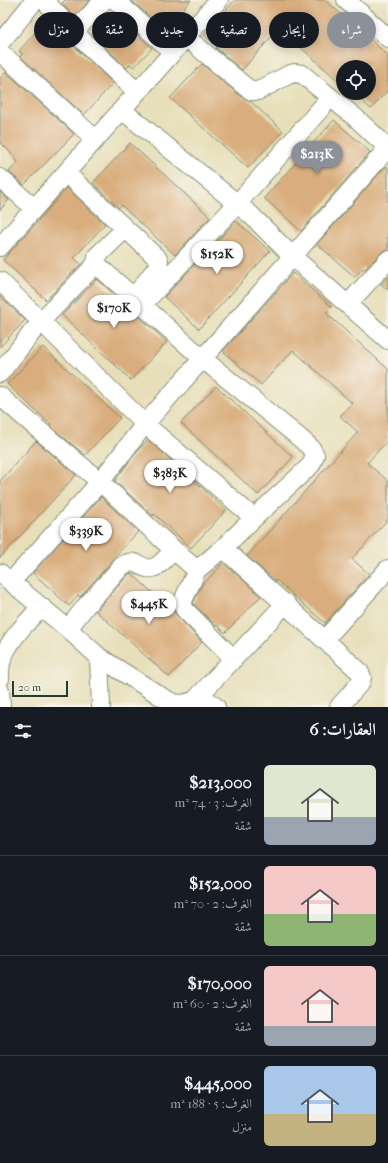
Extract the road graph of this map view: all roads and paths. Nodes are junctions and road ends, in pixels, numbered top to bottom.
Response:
1 (35, 0) edge
2 (44, 0) edge
3 (104, 0) edge
4 (115, 0) edge
5 (346, 0) edge
6 (214, 2) edge
7 (365, 6) edge
8 (55, 12) edge
9 (84, 21) edge
10 (198, 22) edge
11 (388, 38) edge
12 (84, 42) edge
13 (0, 43) edge
14 (198, 47) edge
15 (176, 48) edge
16 (0, 52) edge
17 (173, 52) junction
18 (137, 92) junction
19 (330, 98) junction
20 (122, 110) junction
21 (95, 139) junction
22 (388, 148) edge
23 (66, 173) junction
24 (0, 178) edge
25 (237, 204) junction
26 (34, 208) junction
27 (125, 229) junction
28 (0, 247) edge
29 (292, 256) junction
30 (388, 260) edge
31 (96, 264) junction
32 (0, 281) edge
33 (138, 301) junction
34 (348, 304) junction
35 (42, 321) junction
36 (388, 340) edge
37 (203, 359) junction
38 (0, 374) edge
39 (0, 396) edge
40 (145, 424) junction
41 (100, 482) junction
42 (254, 518) junction
43 (223, 548) junction
44 (174, 550) junction
45 (388, 569) edge
46 (197, 570) junction
47 (5, 577) edge
48 (286, 604) junction
49 (41, 607) junction
50 (68, 629) junction
51 (8, 635) edge
52 (325, 639) junction
53 (99, 657) junction
54 (234, 659) junction
55 (0, 678) edge
56 (0, 691) edge
57 (200, 694) junction
58 (0, 699) edge
59 (0, 707) edge
60 (101, 707) edge
61 (216, 707) edge
62 (339, 707) edge

1 - 13 street
2 - 8 street
3 - 9 street
4 - 17 street
5 - 7 street
6 - 10 street
7 - 11 street
12 - 18 street
14 - 19 street
15 - 17 street
16 - 21 street
17 - 18 street
18 - 20 street
19 - 22 street
19 - 25 street
20 - 21 street
20 - 25 street
21 - 23 street
22 - 29 street
23 - 26 street
23 - 27 street
24 - 26 street
25 - 29 street
25 - 33 street
26 - 28 street
27 - 31 street
27 - 33 street
29 - 34 street
29 - 37 street
30 - 34 street
31 - 33 street
31 - 35 street
32 - 35 street
33 - 37 street
34 - 36 street
35 - 38 street
35 - 40 street
37 - 40 street
37 - 42 street
39 - 41 street
40 - 41 street
40 - 42 street
41 - 44 street
41 - 47 street
42 - 43 street
43 - 46 street
43 - 48 street
44 - 46 street
44 - 50 street
45 - 52 street
46 - 54 street
47 - 49 street
48 - 52 street
48 - 54 street
49 - 50 street
49 - 51 street
50 - 53 street
51 - 55 street
52 - 62 street
53 - 57 street
53 - 60 street
54 - 57 street
56 - 58 street
57 - 61 street
58 - 59 street

